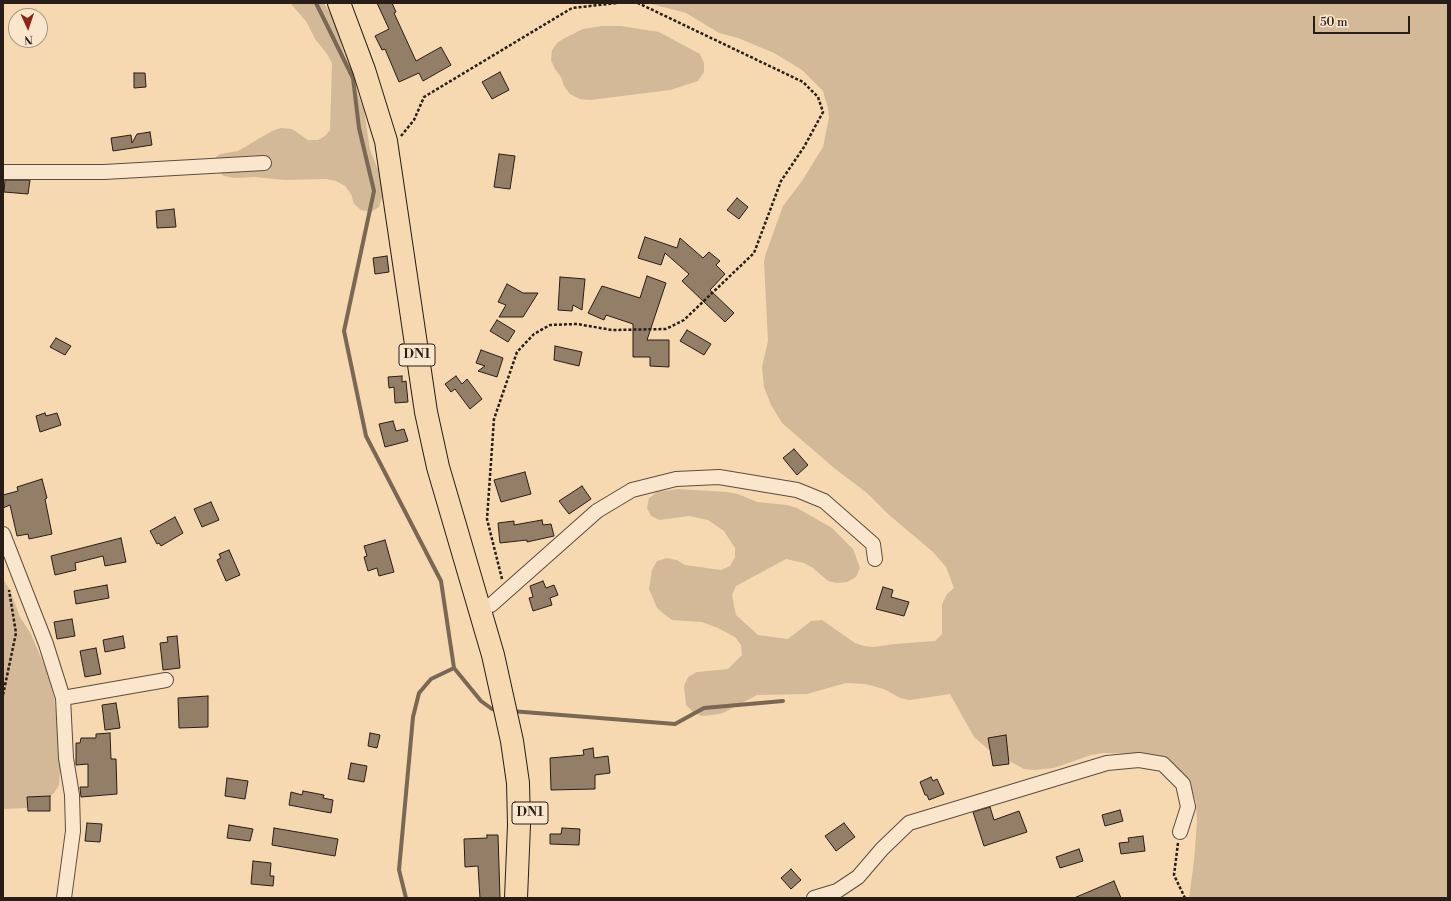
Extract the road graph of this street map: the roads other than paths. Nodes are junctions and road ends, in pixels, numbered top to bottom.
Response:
1 (339, 3) edge
2 (351, 3) edge
3 (264, 163) dead end
4 (3, 172) edge
5 (3, 534) edge
6 (875, 559) dead end
7 (498, 599) junction
8 (166, 680) dead end
9 (62, 698) junction
10 (511, 704) junction
11 (516, 729) junction
12 (1180, 832) road end
13 (64, 898) edge
14 (516, 898) edge
15 (528, 898) edge
16 (814, 898) edge

1 - 10 main road, DN1
2 - 7 main road, DN1
3 - 4 street
5 - 9 street
6 - 7 street
7 - 10 main road, DN1
8 - 9 street
9 - 13 street
10 - 11 main road, DN1
11 - 14 main road, DN1
11 - 15 main road, DN1
12 - 16 street

